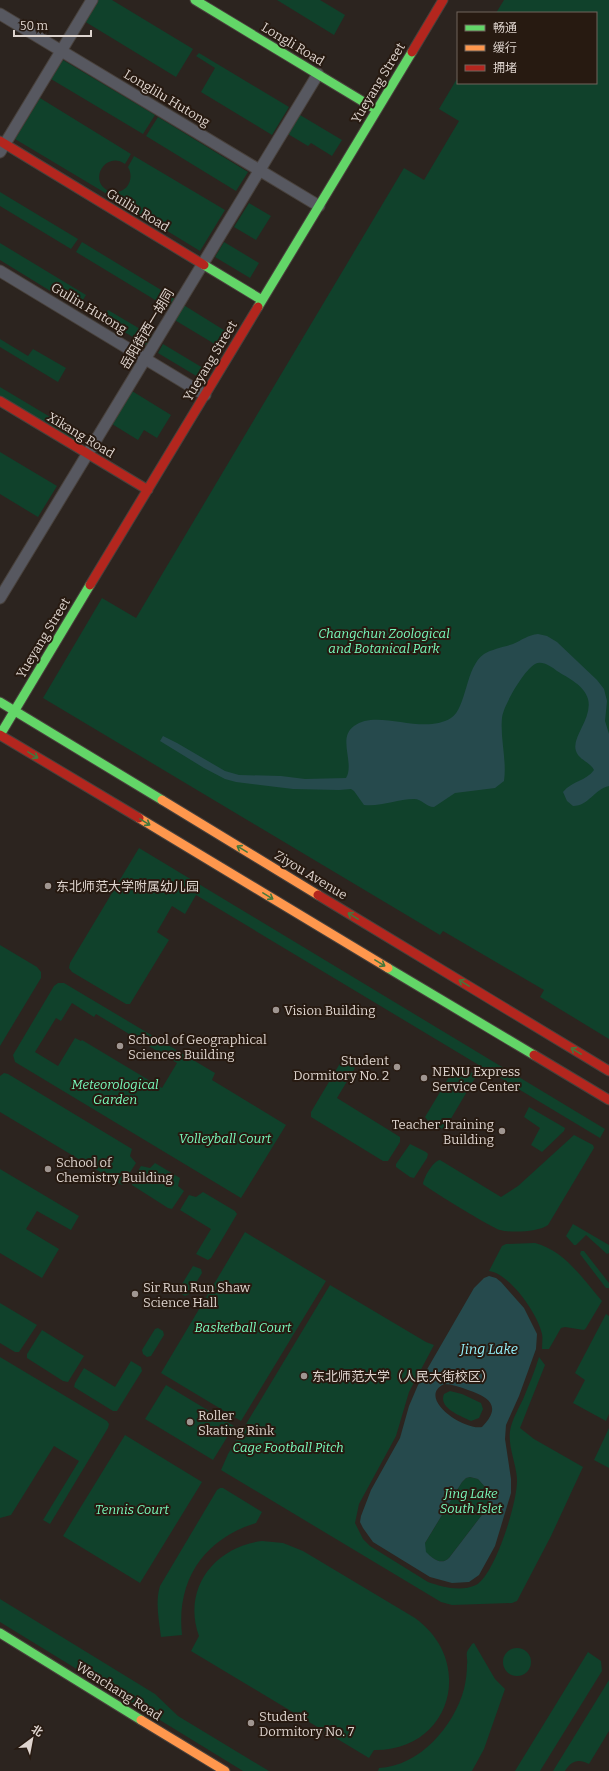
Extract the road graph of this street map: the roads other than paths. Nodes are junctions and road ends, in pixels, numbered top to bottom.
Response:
1 (92, 0) edge
2 (195, 0) edge
3 (443, 0) edge
4 (0, 14) edge
5 (61, 51) junction
6 (318, 74) junction
7 (377, 110) junction
8 (2, 146) edge
9 (259, 170) junction
10 (319, 206) junction
11 (202, 264) junction
12 (0, 271) edge
13 (262, 300) junction
14 (145, 358) junction
15 (205, 395) junction
16 (0, 401) edge
17 (87, 454) junction
18 (148, 490) junction
19 (0, 598) edge
20 (0, 702) edge
21 (15, 711) junction
22 (0, 735) edge
23 (609, 1071) edge
24 (609, 1100) edge
25 (0, 1633) edge
26 (225, 1771) edge

1 - 5 street
2 - 6 street, Longli Road
3 - 7 street, Yueyang Street
4 - 5 street, Longlilu Hutong
5 - 8 street
5 - 9 street, Longlilu Hutong
6 - 7 street, Longli Road
6 - 9 street, 岳阳街西一胡同
7 - 10 street, Yueyang Street
8 - 11 street, Guilin Road
9 - 10 street, Longlilu Hutong
9 - 11 street, 岳阳街西一胡同
10 - 13 street, Yueyang Street
11 - 13 street, Guilin Road
11 - 14 street, 岳阳街西一胡同
12 - 14 street, Gullin Hutong
13 - 15 street, Yueyang Street
14 - 15 street, Gullin Hutong
14 - 17 street, 岳阳街西一胡同
15 - 18 street, Yueyang Street
16 - 17 street, Xikang Road
17 - 18 street, Xikang Road
17 - 19 street, 岳阳街西一胡同
18 - 21 street, Yueyang Street
20 - 21 street, Ziyou Avenue
21 - 22 street, Yueyang Street
23 -> 21 street, Ziyou Avenue
22 -> 24 street
25 - 26 street, Wenchang Road

